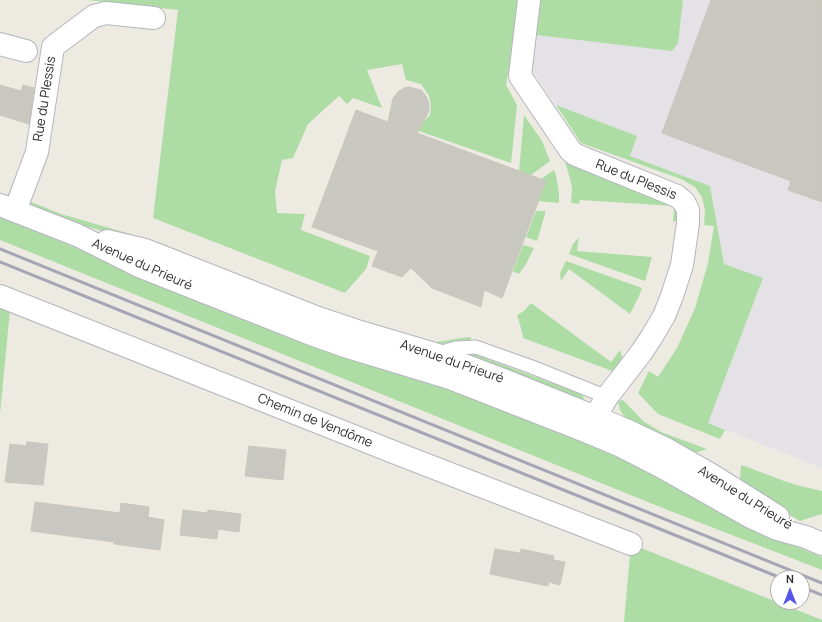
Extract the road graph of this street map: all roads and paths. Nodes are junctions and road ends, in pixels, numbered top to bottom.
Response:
1 (529, 0) edge
2 (154, 18) dead end
3 (0, 44) edge
4 (26, 51) dead end
5 (7, 208) edge
6 (0, 296) edge
7 (314, 326) junction
8 (435, 354) junction
9 (607, 397) junction
10 (591, 424) junction
11 (814, 540) edge
12 (631, 544) dead end

1 - 9 street, Rue du Plessis
2 - 5 street, Rue du Plessis
3 - 4 street
5 - 7 street, Avenue du Prieuré
6 - 12 street, Chemin de Vendôme
7 - 8 street, Avenue du Prieuré
7 - 10 street, Avenue du Prieuré
8 - 9 lane
8 - 10 street, Avenue du Prieuré
9 - 10 street, Rue du Plessis
10 - 11 street, Avenue du Prieuré

